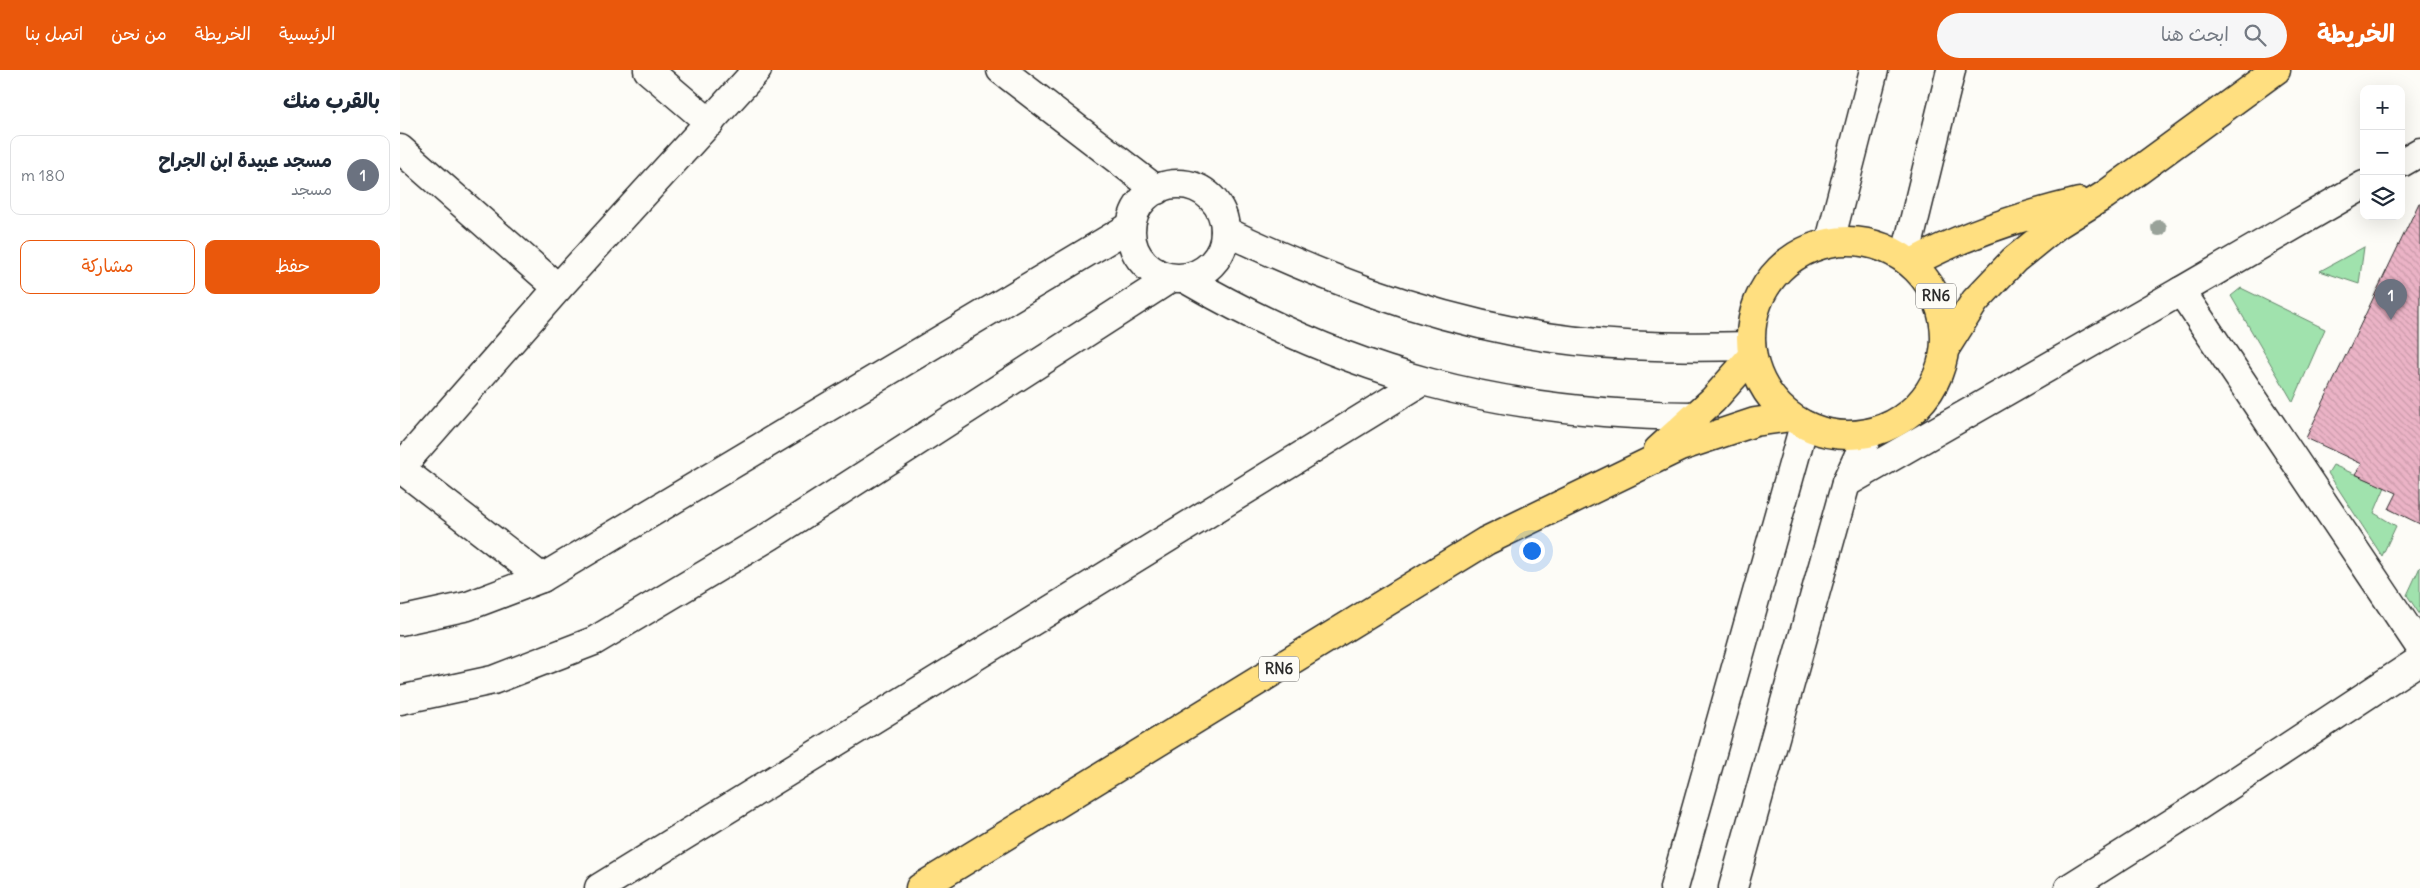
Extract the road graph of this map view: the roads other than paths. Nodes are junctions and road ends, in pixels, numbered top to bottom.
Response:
1 (648, 70) edge
2 (757, 70) edge
3 (1001, 70) edge
4 (1874, 70) edge
5 (1951, 70) edge
6 (2276, 70) edge
7 (710, 123) junction
8 (400, 149) edge
9 (2420, 152) edge
10 (2405, 161) edge
11 (2360, 187) edge
12 (1157, 190) junction
13 (2105, 195) junction
14 (1131, 226) junction
15 (1225, 231) junction
16 (1830, 242) junction
17 (1909, 260) junction
18 (1177, 278) junction
19 (558, 288) junction
20 (2181, 291) junction
21 (1946, 347) junction
22 (1752, 351) junction
23 (1421, 382) junction
24 (1693, 416) junction
25 (1797, 421) junction
26 (1869, 433) junction
27 (1644, 464) junction
28 (400, 468) edge
29 (1846, 483) junction
30 (542, 578) junction
31 (400, 622) edge
32 (2420, 648) edge
33 (2420, 660) edge
34 (400, 700) edge
35 (599, 888) edge
36 (920, 888) edge
37 (1674, 888) edge
38 (1733, 888) edge
39 (2069, 888) edge

1 - 7 street
2 - 7 street
3 - 12 street
4 - 16 street
5 - 17 street
6 - 13 main road
7 - 19 street
8 - 19 street
9 - 10 street
11 - 20 street
12 - 14 street
12 - 15 street
13 - 17 main road
13 - 21 main road
14 - 18 street
14 - 30 street
15 - 18 street
15 - 22 street
16 - 17 main road, RN6
16 - 22 main road, RN6
17 - 21 main road, RN6
18 - 23 street
18 - 34 street
19 - 28 street
20 - 29 street
20 - 32 street
21 - 26 main road, RN6
22 - 24 main road
22 - 25 main road, RN6
23 - 24 street
23 - 35 street
24 - 27 main road
25 - 26 main road, RN6
25 - 27 main road
25 - 37 street
26 - 29 street
27 - 36 main road, RN6
28 - 30 street
29 - 38 street
30 - 31 street
33 - 39 street

